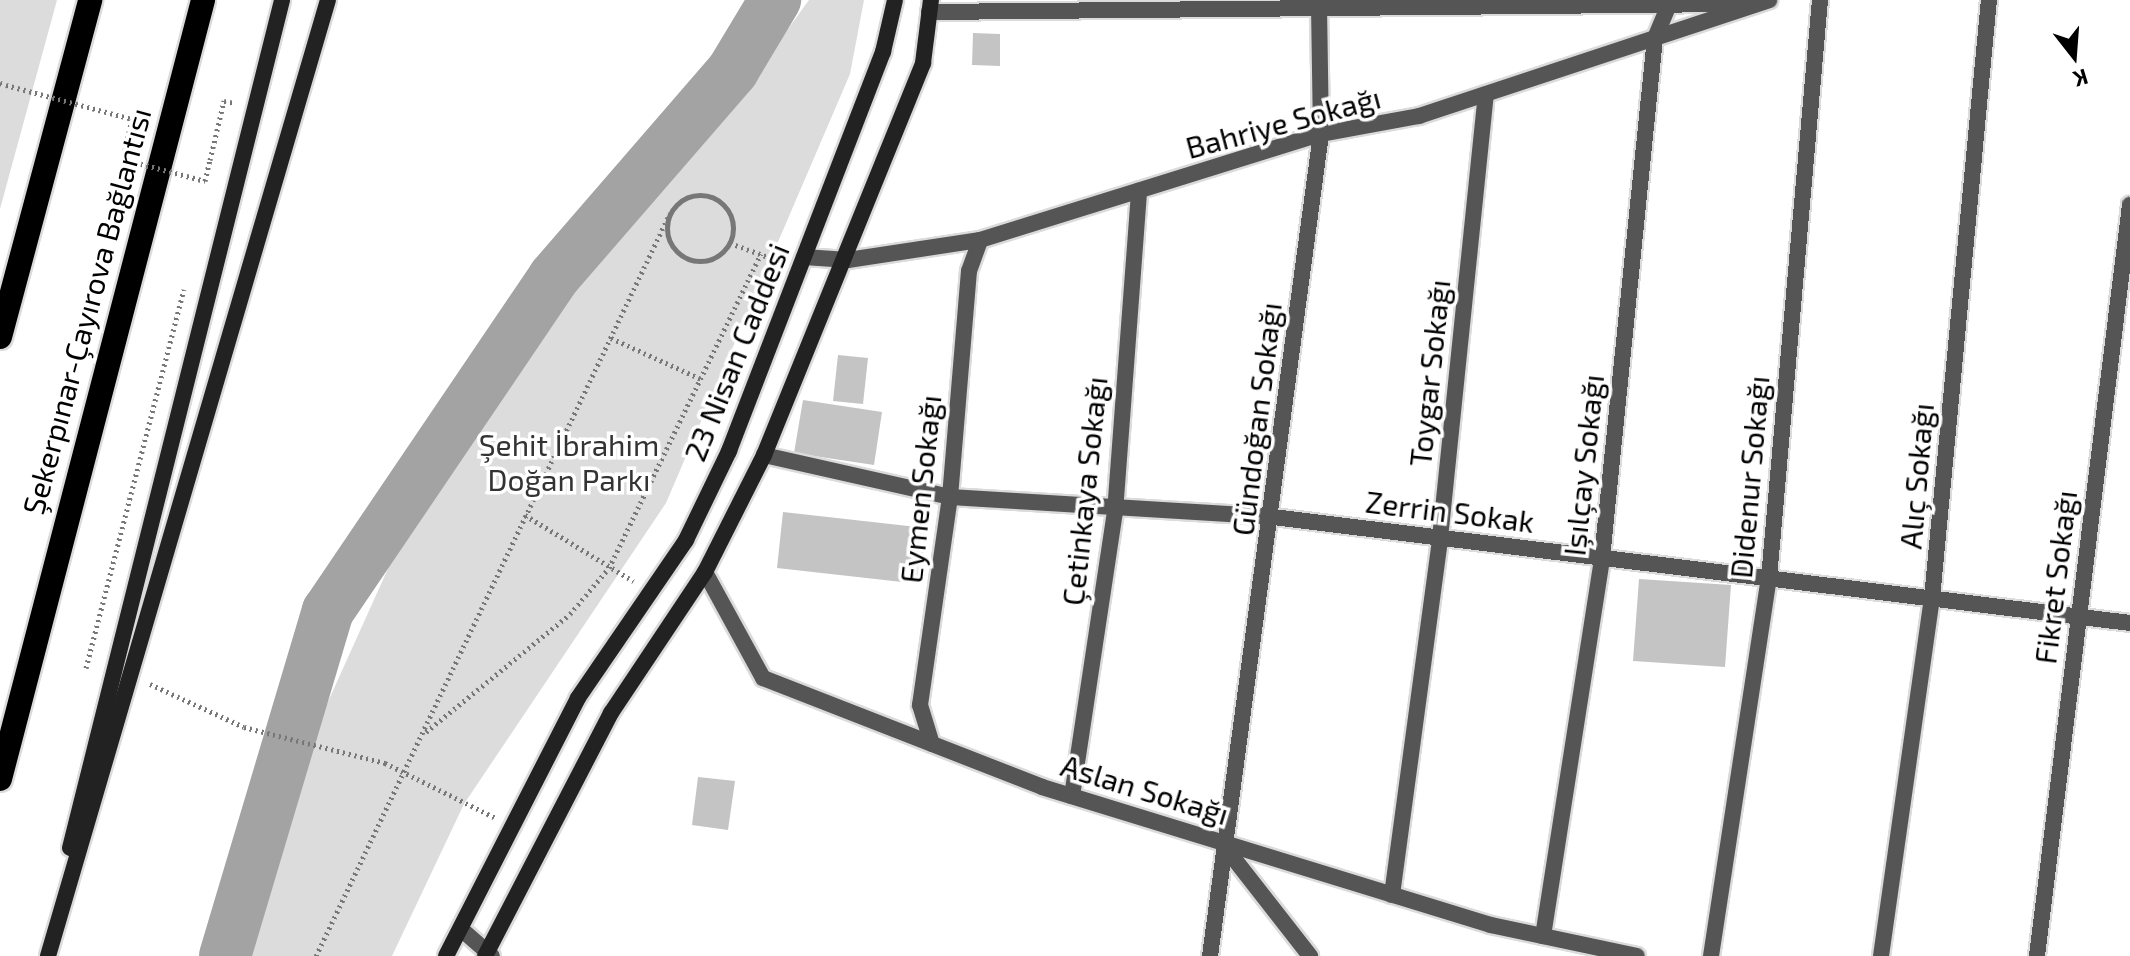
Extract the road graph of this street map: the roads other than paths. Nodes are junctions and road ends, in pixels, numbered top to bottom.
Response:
1 (90, 0) edge
2 (203, 0) edge
3 (282, 0) edge
4 (328, 0) edge
5 (895, 0) edge
6 (1820, 0) edge
7 (1989, 0) edge
8 (1671, 2) edge
9 (1763, 2) edge
10 (1319, 4) edge
11 (930, 6) edge
12 (1655, 38) junction
13 (1486, 94) junction
14 (1321, 134) junction
15 (1139, 191) junction
16 (2130, 205) edge
17 (980, 240) junction
18 (848, 260) junction
19 (801, 262) junction
20 (0, 337) edge
21 (764, 455) junction
22 (950, 497) junction
23 (1115, 512) junction
24 (1273, 517) junction
25 (1440, 538) junction
26 (1602, 558) junction
27 (705, 572) junction
28 (1769, 578) junction
29 (1932, 598) junction
30 (2078, 616) junction
31 (2130, 623) edge
32 (932, 744) junction
33 (0, 779) edge
34 (1072, 796) junction
35 (1221, 842) junction
36 (1392, 895) junction
37 (461, 929) junction
38 (1543, 936) junction
39 (489, 954) edge
40 (47, 956) edge
41 (446, 956) edge
42 (1210, 956) edge
43 (1310, 956) edge
44 (1637, 956) edge
45 (1711, 956) edge
46 (1881, 956) edge
47 (2037, 956) edge

1 - 20 highway
2 - 33 highway, Şekerpınar-Çayırova Bağlantısı
3 - 40 street
4 - 40 street
5 - 19 street, 23 Nisan Caddesi
6 - 28 street, Didenur Sokağı
7 - 29 street, Alıç Sokağı
8 - 9 street
8 - 10 street
8 - 12 street, Işılçay Sokağı
9 - 12 street, Bahriye Sokağı
10 - 11 street
10 - 14 street, Gündoğan Sokağı
11 - 18 street, 23 Nisan Caddesi
12 - 13 street, Bahriye Sokağı
12 - 26 street, Işılçay Sokağı
13 - 14 street, Bahriye Sokağı
13 - 25 street, Toygar Sokağı
14 - 15 street, Bahriye Sokağı
14 - 24 street, Gündoğan Sokağı
15 - 17 street, Bahriye Sokağı
15 - 23 street, Çetinkaya Sokağı
16 - 30 street, Fikret Sokağı
17 - 18 street, Bahriye Sokağı
17 - 22 street, Eymen Sokağı
18 - 19 street, Bahriye Sokağı
18 - 21 street, 23 Nisan Caddesi
19 - 37 street, 23 Nisan Caddesi
21 - 22 street, Zerrin Sokak
21 - 27 street, 23 Nisan Caddesi
22 - 23 street, Zerrin Sokak
22 - 32 street, Eymen Sokağı
23 - 24 street, Zerrin Sokak
23 - 34 street, Çetinkaya Sokağı
24 - 25 street, Zerrin Sokak
24 - 35 street, Gündoğan Sokağı
25 - 26 street, Zerrin Sokak
25 - 36 street, Toygar Sokağı
26 - 28 street, Zerrin Sokak
26 - 38 street, Işılçay Sokağı
27 - 32 street, Aslan Sokağı
27 - 39 street, 23 Nisan Caddesi
28 - 29 street, Zerrin Sokak
28 - 45 street, Didenur Sokağı
29 - 30 street, Zerrin Sokak
29 - 46 street, Alıç Sokağı
30 - 31 street, Zerrin Sokak
30 - 47 street, Fikret Sokağı
32 - 34 street, Aslan Sokağı
34 - 35 street, Aslan Sokağı
35 - 36 street, Aslan Sokağı
35 - 42 street, Gündoğan Sokağı
35 - 43 street
36 - 38 street, Aslan Sokağı
37 - 39 street
37 - 41 street, 23 Nisan Caddesi
38 - 44 street, Aslan Sokağı

